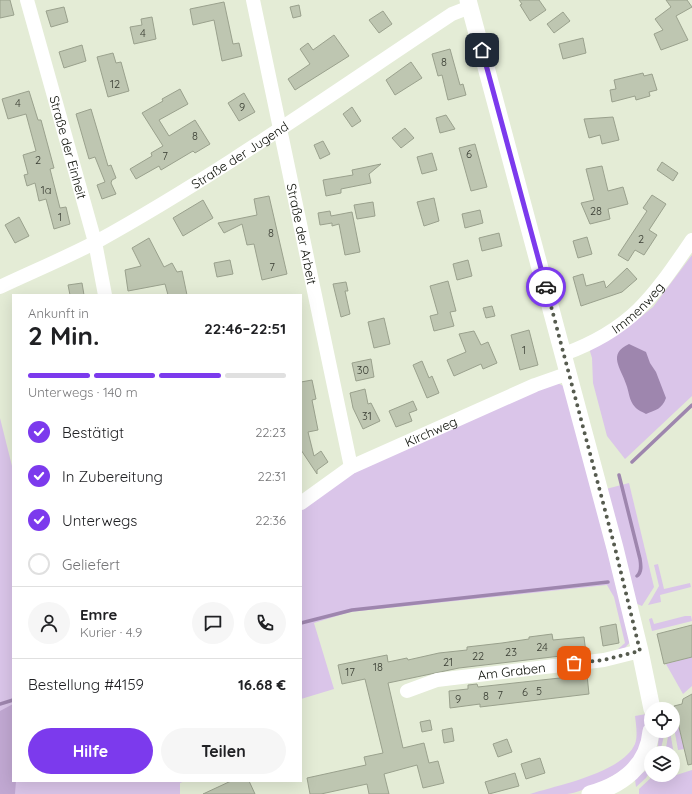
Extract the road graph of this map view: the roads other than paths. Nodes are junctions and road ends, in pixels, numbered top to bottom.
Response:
1 (27, 0) edge
2 (253, 0) edge
3 (469, 4) edge
4 (281, 128) junction
5 (692, 240) edge
6 (95, 242) junction
7 (0, 287) edge
8 (105, 294) edge
9 (564, 354) junction
10 (568, 373) junction
11 (351, 467) junction
12 (302, 502) edge
13 (640, 651) junction
14 (407, 691) dead end
15 (651, 702) edge
16 (649, 738) edge
17 (590, 794) edge

1 - 6 street, Straße der Einheit
2 - 4 street, Straße der Arbeit
3 - 4 street, Straße der Jugend
3 - 9 main road
4 - 6 street, Straße der Jugend
4 - 11 street, Straße der Arbeit
5 - 9 street, Immenweg
6 - 7 street, Straße der Jugend
6 - 8 street, Straße der Einheit
9 - 10 main road
10 - 11 street, Kirchweg
10 - 13 main road
11 - 12 street, Kirchweg
13 - 14 street, Am Graben
13 - 15 main road
16 - 17 main road

